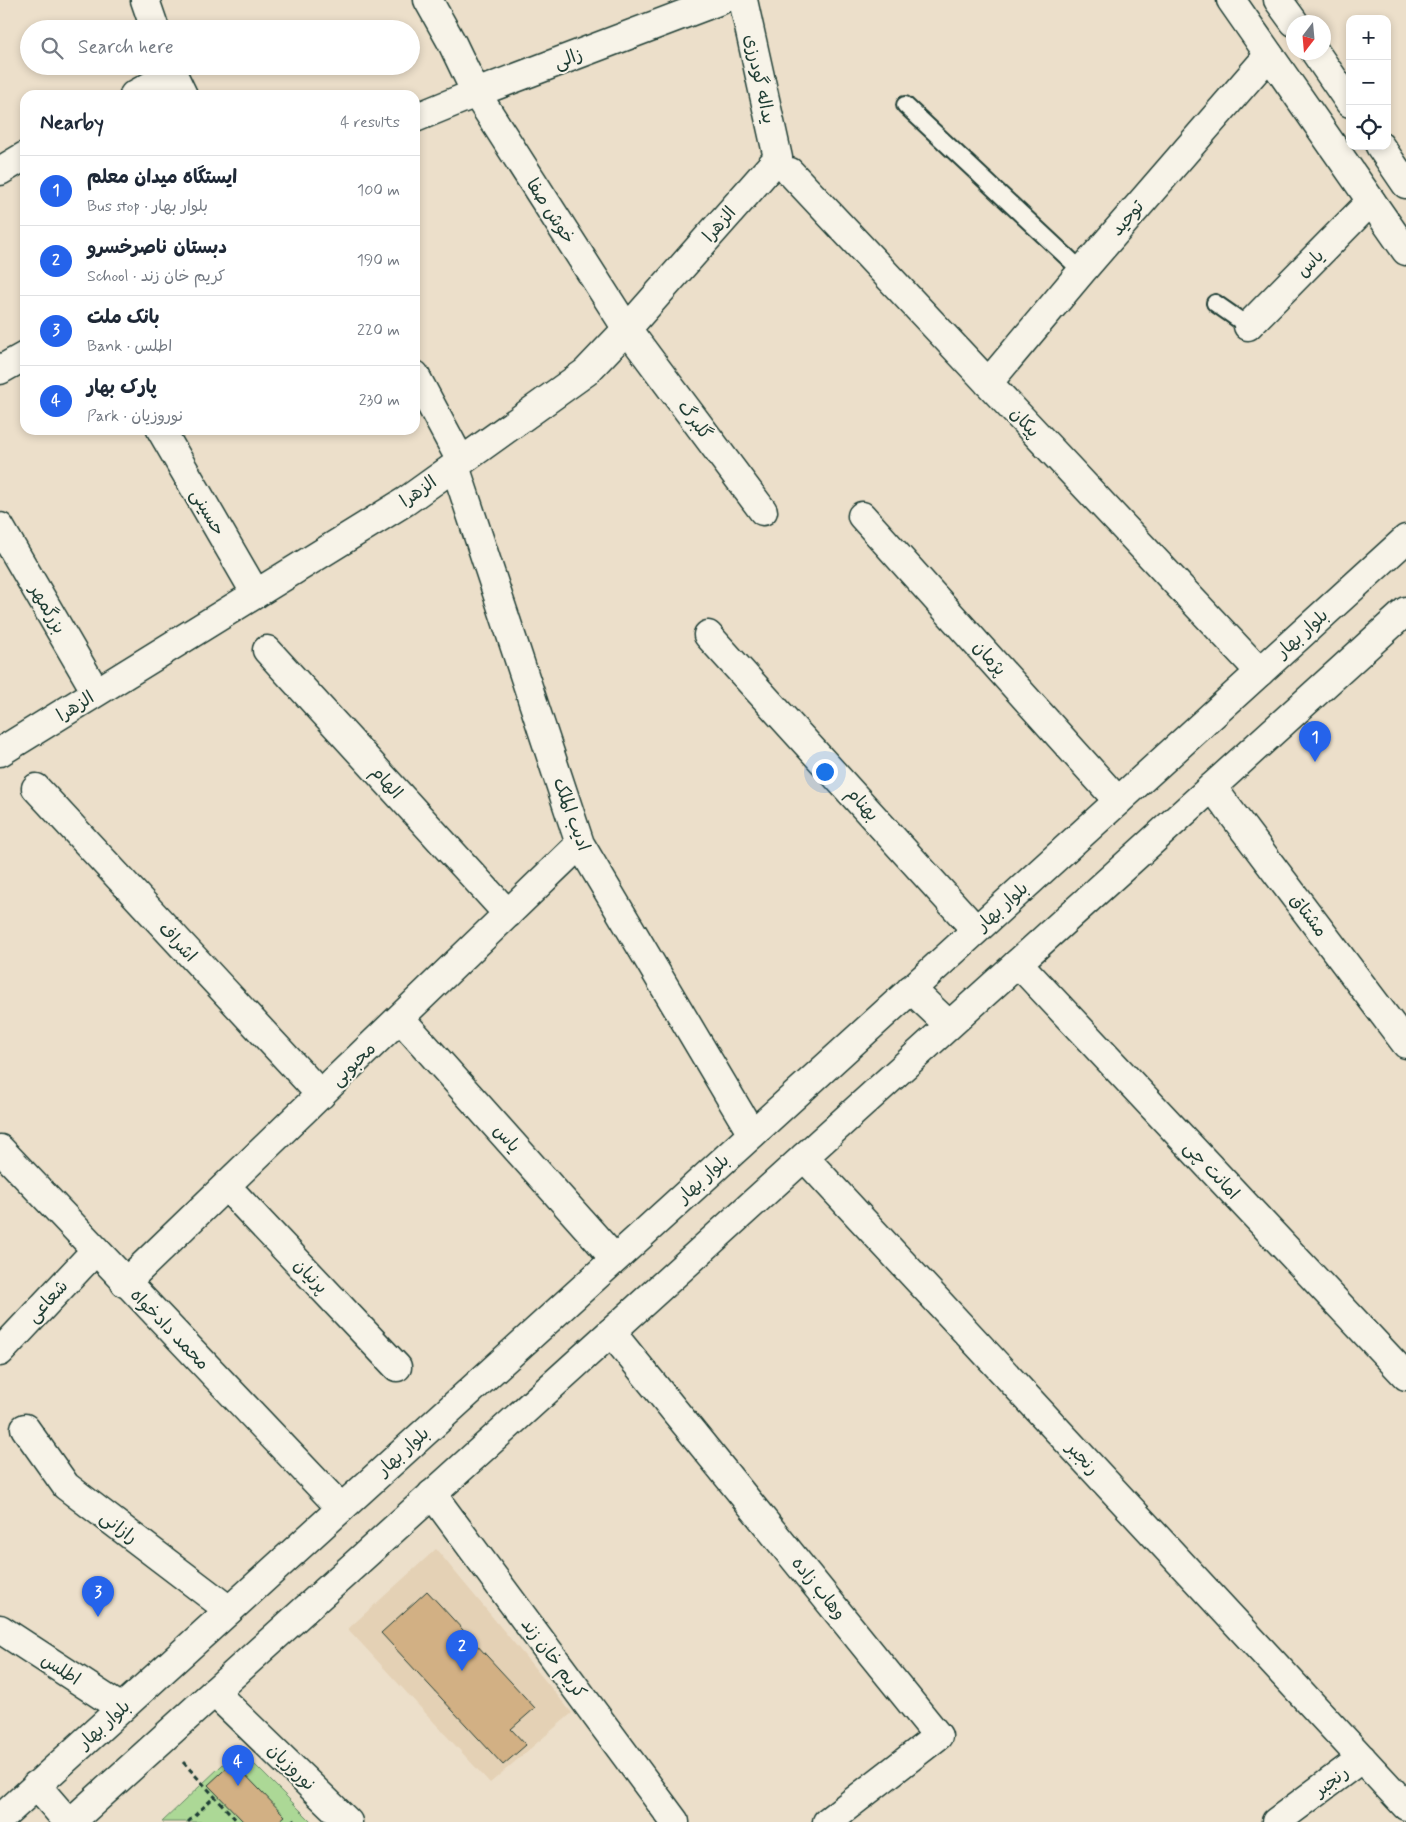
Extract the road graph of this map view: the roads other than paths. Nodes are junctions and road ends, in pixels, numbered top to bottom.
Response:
1 (145, 0) edge
2 (428, 0) edge
3 (721, 0) edge
4 (743, 0) edge
5 (1231, 0) edge
6 (1278, 0) edge
7 (1289, 15) edge
8 (152, 20) edge
9 (1269, 55) junction
10 (1320, 60) edge
11 (175, 78) edge
12 (146, 90) edge
13 (476, 93) junction
14 (1346, 97) edge
15 (905, 105) dead end
16 (420, 116) edge
17 (1383, 150) edge
18 (20, 159) edge
19 (784, 165) junction
20 (0, 171) edge
21 (1406, 184) edge
22 (1371, 201) junction
23 (1406, 251) edge
24 (1082, 270) junction
25 (1215, 303) dead end
26 (1248, 326) joint
27 (627, 329) junction
28 (20, 359) edge
29 (0, 370) edge
30 (988, 384) junction
31 (420, 385) edge
32 (164, 435) edge
33 (458, 464) junction
34 (763, 511) dead end
35 (862, 516) dead end
36 (0, 527) edge
37 (1406, 539) edge
38 (1395, 557) edge
39 (256, 594) junction
40 (1406, 611) edge
41 (708, 635) dead end
42 (266, 650) dead end
43 (1260, 672) junction
44 (96, 692) junction
45 (0, 752) edge
46 (1212, 786) junction
47 (36, 788) dead end
48 (1118, 801) junction
49 (580, 844) junction
50 (508, 914) junction
51 (976, 930) junction
52 (1018, 963) junction
53 (911, 989) junction
54 (400, 1018) junction
55 (949, 1025) junction
56 (1406, 1044) edge
57 (321, 1095) junction
58 (752, 1134) junction
59 (0, 1149) edge
60 (804, 1157) junction
61 (226, 1186) junction
62 (95, 1251) junction
63 (614, 1258) junction
64 (126, 1283) junction
65 (611, 1332) junction
66 (0, 1352) edge
67 (397, 1367) dead end
68 (1406, 1376) edge
69 (25, 1428) dead end
70 (432, 1494) junction
71 (341, 1508) junction
72 (229, 1610) junction
73 (0, 1630) edge
74 (214, 1692) junction
75 (121, 1708) junction
76 (1362, 1758) junction
77 (36, 1785) junction
78 (1406, 1806) edge
79 (0, 1818) edge
80 (69, 1822) edge
81 (348, 1822) edge
82 (675, 1822) edge
83 (827, 1822) edge
84 (1276, 1822) edge

1 - 8 street
2 - 13 street, خوش صفا
3 - 13 street, زالی
4 - 19 street, یداله گودرزی
5 - 9 street
6 - 7 street
9 - 22 street
9 - 24 street, توحید
10 - 14 street
11 - 12 street
13 - 16 street, زالی
13 - 27 street, خوش صفا
15 - 24 lane
17 - 21 street
18 - 20 street
19 - 27 street, الزهرا
19 - 30 street, پیکان
22 - 23 street
22 - 26 street, یاس
24 - 30 street, توحید
25 - 26 lane
27 - 33 street, الزهرا
27 - 34 street, گلبرگ
28 - 29 street
30 - 43 street, پیکان
31 - 33 street, ادیب الملک
32 - 39 street, حسینی
33 - 39 street, الزهرا
33 - 49 street, ادیب الملک
35 - 48 street, پژمان
36 - 44 street, بزرگمهر
37 - 38 street, بلوار بهار
38 - 43 street, بلوار بهار
39 - 44 street, الزهرا
40 - 46 street
41 - 51 street, بهنام
42 - 50 street, الهام
43 - 48 street, بلوار بهار
44 - 45 street, الزهرا
46 - 52 street
46 - 56 street, مشتاق
47 - 57 street, اشراف
48 - 51 street, بلوار بهار
49 - 50 street, محبوبی
49 - 58 street, ادیب الملک
50 - 54 street, محبوبی
51 - 53 street, بلوار بهار
52 - 55 street
52 - 68 street, امانت چی
53 - 55 street
53 - 58 street, بلوار بهار
54 - 57 street, محبوبی
54 - 63 street, یاس
55 - 60 street
57 - 61 street, محبوبی
58 - 63 street, بلوار بهار
59 - 62 street, محمد دادخواه
60 - 65 street
60 - 76 street, رنجبر
61 - 64 street, محبوبی
61 - 67 street, پرنیان
62 - 64 street, محمد دادخواه
62 - 66 street, شعاعی
63 - 71 street, بلوار بهار
64 - 71 street, محمد دادخواه
65 - 70 street
65 - 83 street, وهاب زاده
69 - 72 street, رازانی
70 - 74 street
70 - 82 street, کریم خان زند
71 - 72 street, بلوار بهار
72 - 75 street, بلوار بهار
73 - 75 street, اطلس
74 - 80 street
74 - 81 street, نوروزیان
75 - 77 street, بلوار بهار
76 - 78 street, رنجبر
76 - 84 street, رنجبر
77 - 79 street, بلوار بهار
77 - 80 street

